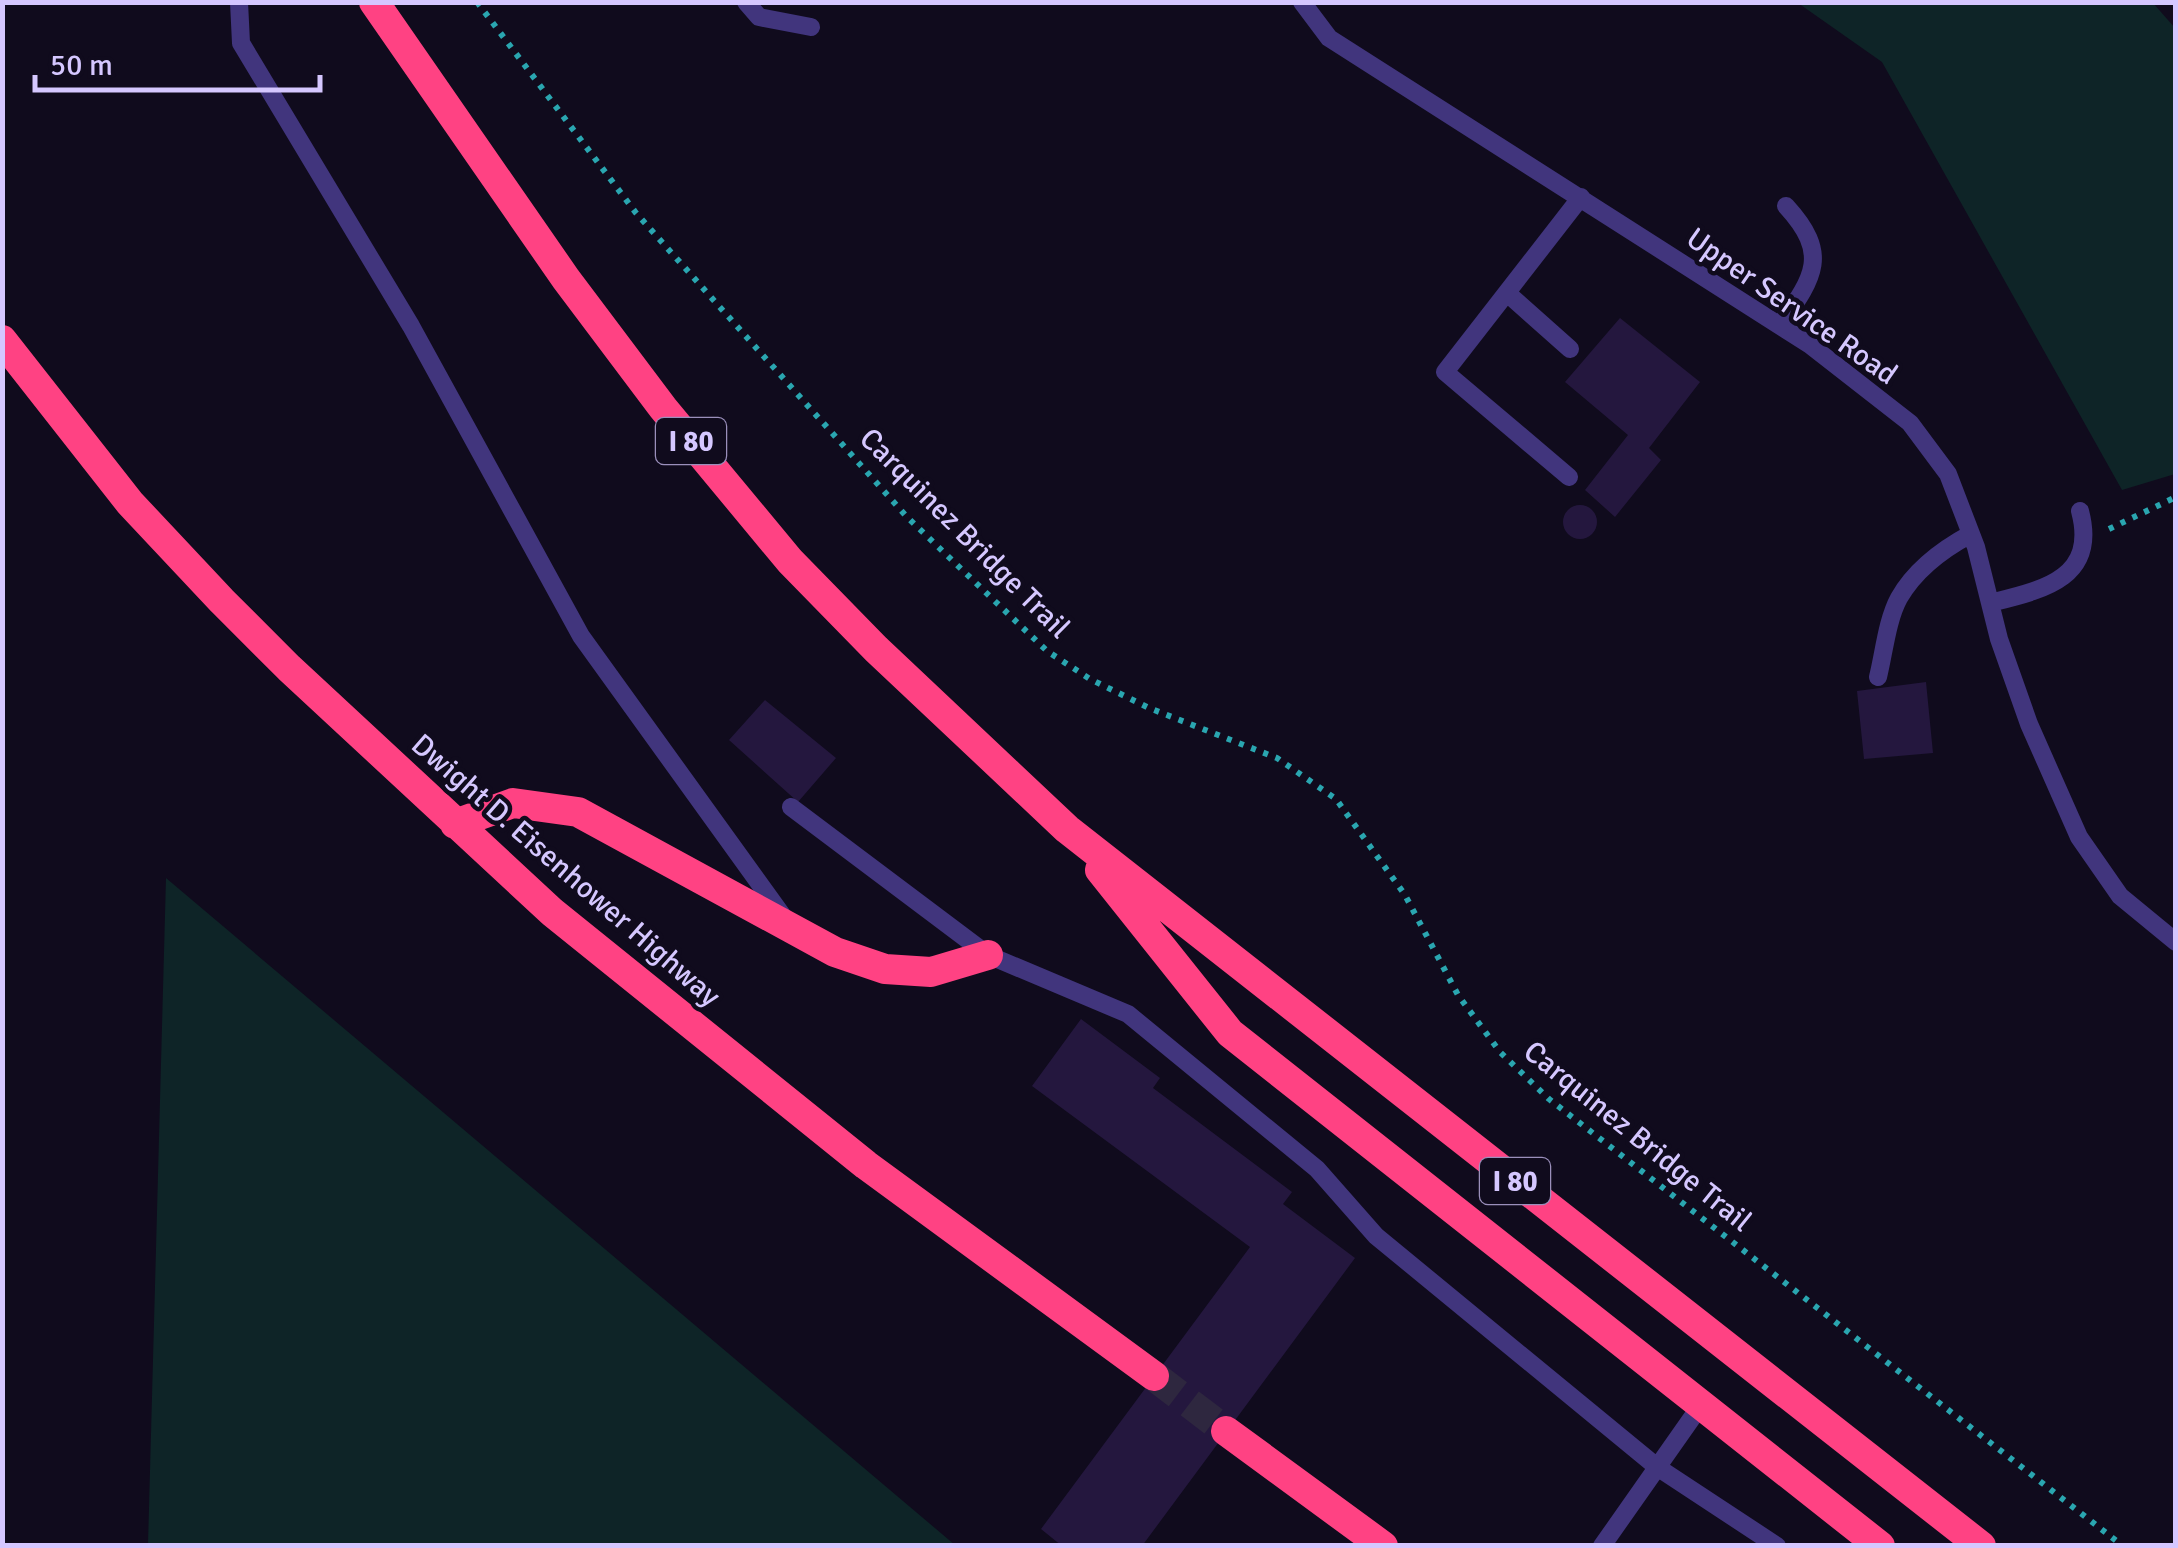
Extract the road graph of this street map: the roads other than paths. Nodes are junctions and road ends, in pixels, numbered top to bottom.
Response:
1 (239, 2) edge
2 (374, 2) edge
3 (746, 2) edge
4 (1302, 2) edge
5 (811, 27) dead end
6 (1581, 197) junction
7 (1786, 206) dead end
8 (1506, 294) junction
9 (1780, 326) junction
10 (2, 340) edge
11 (1570, 349) dead end
12 (1569, 476) dead end
13 (2080, 512) dead end
14 (1971, 534) junction
15 (1990, 603) junction
16 (1878, 677) dead end
17 (791, 807) dead end
18 (455, 824) junction
19 (1066, 828) junction
20 (791, 928) junction
21 (2176, 942) edge
22 (988, 955) junction
23 (1154, 1376) tunnel mouth
24 (1701, 1405) junction
25 (1226, 1430) tunnel mouth
26 (1657, 1466) junction
27 (1973, 1539) edge
28 (1383, 1546) edge
29 (1602, 1546) edge
30 (1777, 1546) edge
31 (1880, 1546) edge

1 - 20 lane
2 - 19 highway, I 80
3 - 5 lane
4 - 6 lane, Upper Service Road
6 - 8 lane
6 - 9 lane, Upper Service Road
7 - 9 lane
8 - 11 lane
8 - 12 lane
9 - 14 lane, Upper Service Road
10 - 18 highway, Dwight D. Eisenhower Highway
13 - 15 lane
14 - 15 lane, Upper Service Road
14 - 16 lane
15 - 21 lane, Upper Service Road
17 - 22 lane
18 - 20 highway
18 - 23 highway, Dwight D. Eisenhower Highway
19 - 24 highway
19 - 27 highway, I 80
20 - 22 highway
22 - 26 lane
24 - 26 lane
24 - 31 highway
25 - 28 highway
26 - 29 lane
26 - 30 lane

